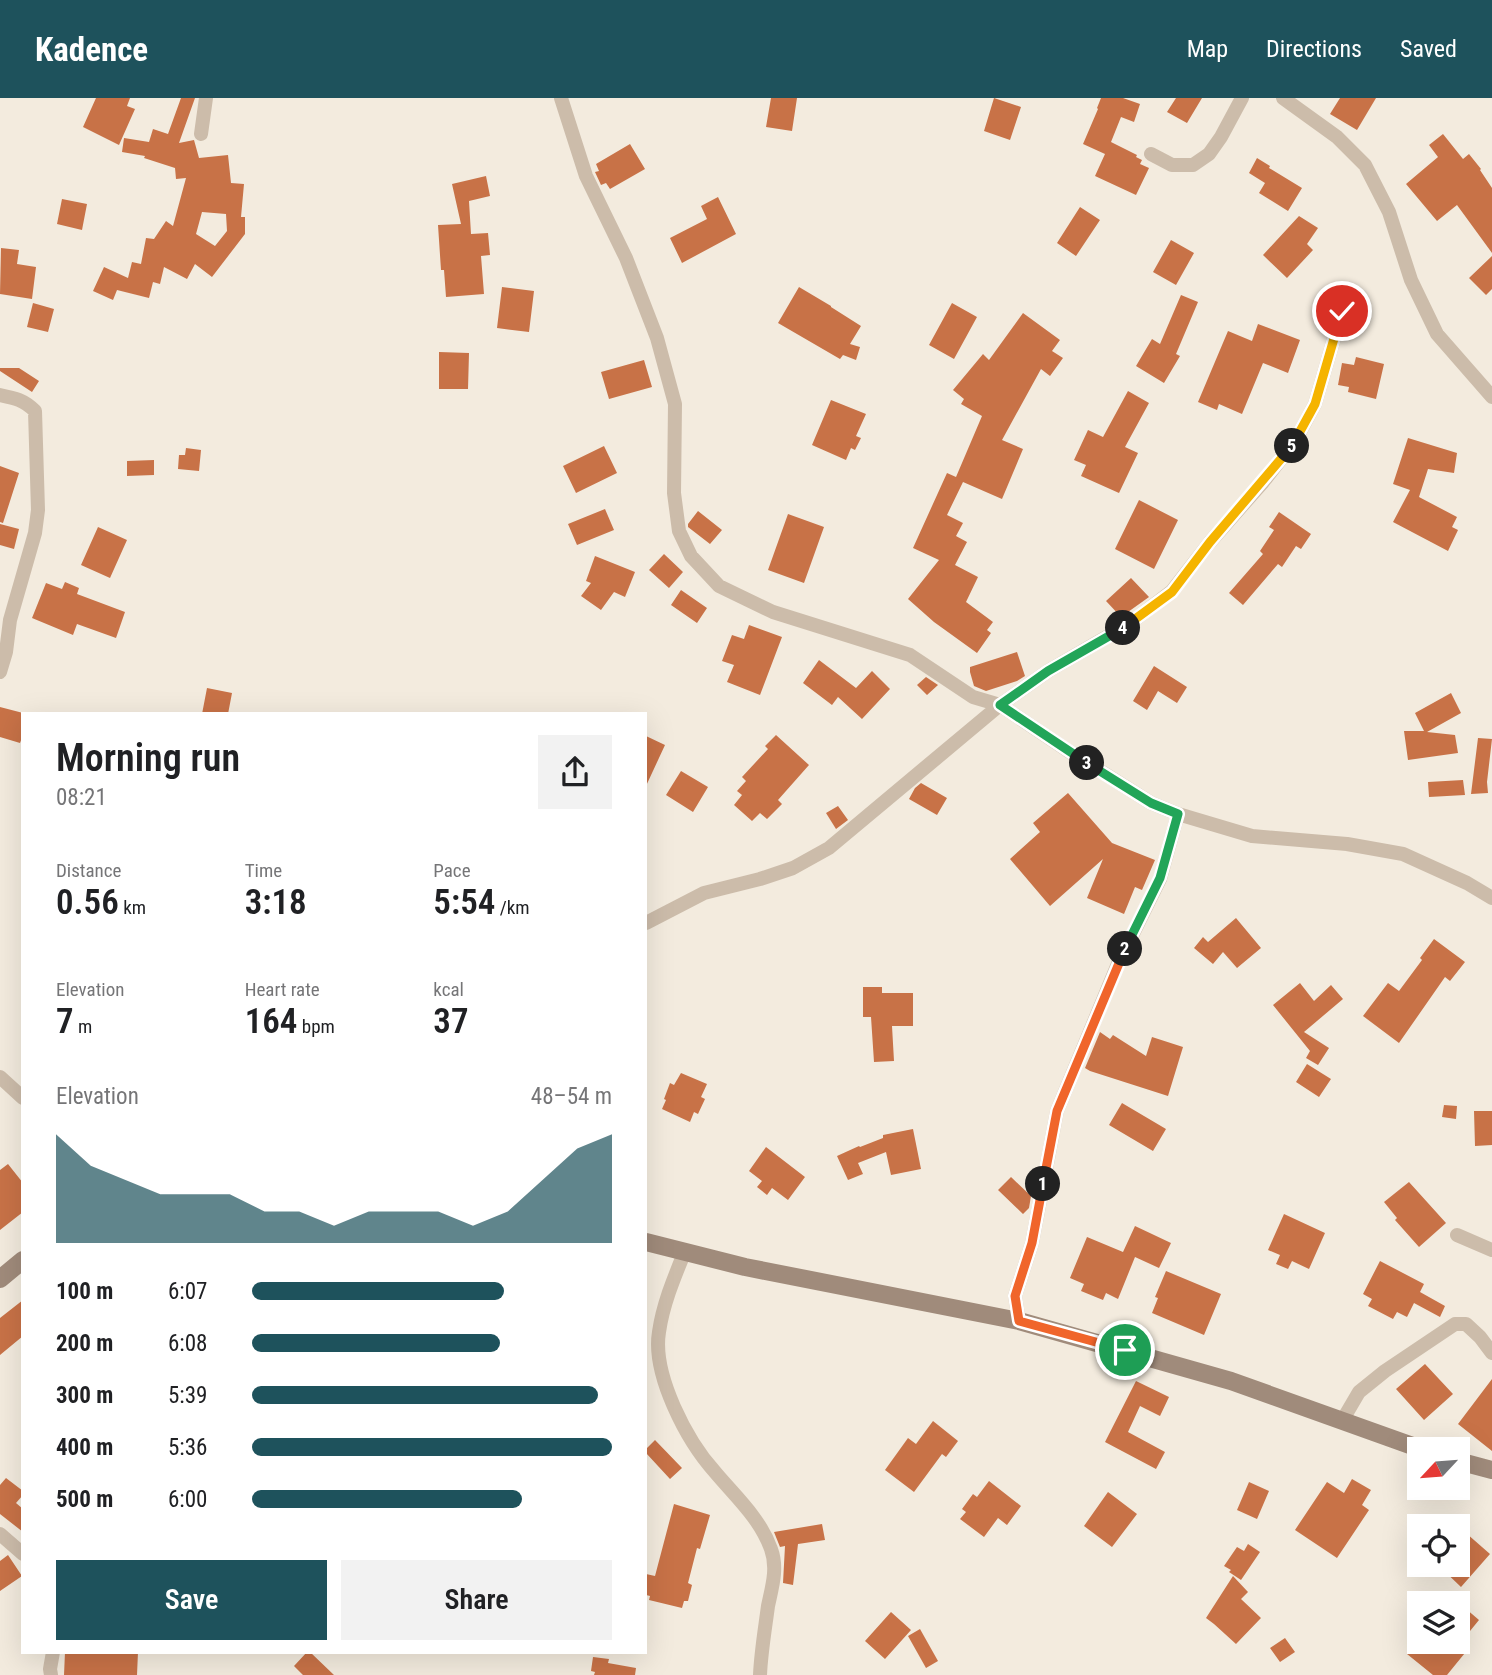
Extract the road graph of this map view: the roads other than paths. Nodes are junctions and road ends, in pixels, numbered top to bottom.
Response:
1 (206, 98) edge
2 (561, 98) edge
3 (1242, 98) edge
4 (1283, 98) edge
5 (201, 134) dead end
6 (1151, 154) dead end
7 (1342, 311) dead end
8 (0, 395) edge
9 (1492, 397) edge
10 (0, 672) edge
11 (1000, 705) junction
12 (1178, 814) junction
13 (1492, 898) edge
14 (647, 922) edge
15 (0, 1077) edge
16 (21, 1096) edge
17 (1457, 1235) dead end
18 (647, 1241) edge
19 (1492, 1250) edge
20 (685, 1251) junction
21 (21, 1262) edge
22 (0, 1279) edge
23 (1019, 1321) junction
24 (1492, 1353) edge
25 (1342, 1422) junction
26 (1407, 1444) edge
27 (1470, 1465) edge
28 (1492, 1471) edge
29 (0, 1534) edge
30 (21, 1551) edge
31 (54, 1654) edge
32 (51, 1675) edge
33 (760, 1675) edge

1 - 5 street
2 - 11 street
3 - 6 street
4 - 9 street
7 - 11 street
8 - 10 street
11 - 12 street
11 - 14 street
12 - 13 street
12 - 23 street
15 - 16 street
17 - 19 street
18 - 20 main road
20 - 23 main road
20 - 33 street
21 - 22 main road
23 - 25 main road
24 - 25 street
25 - 26 main road
27 - 28 main road
29 - 30 street
31 - 32 street

